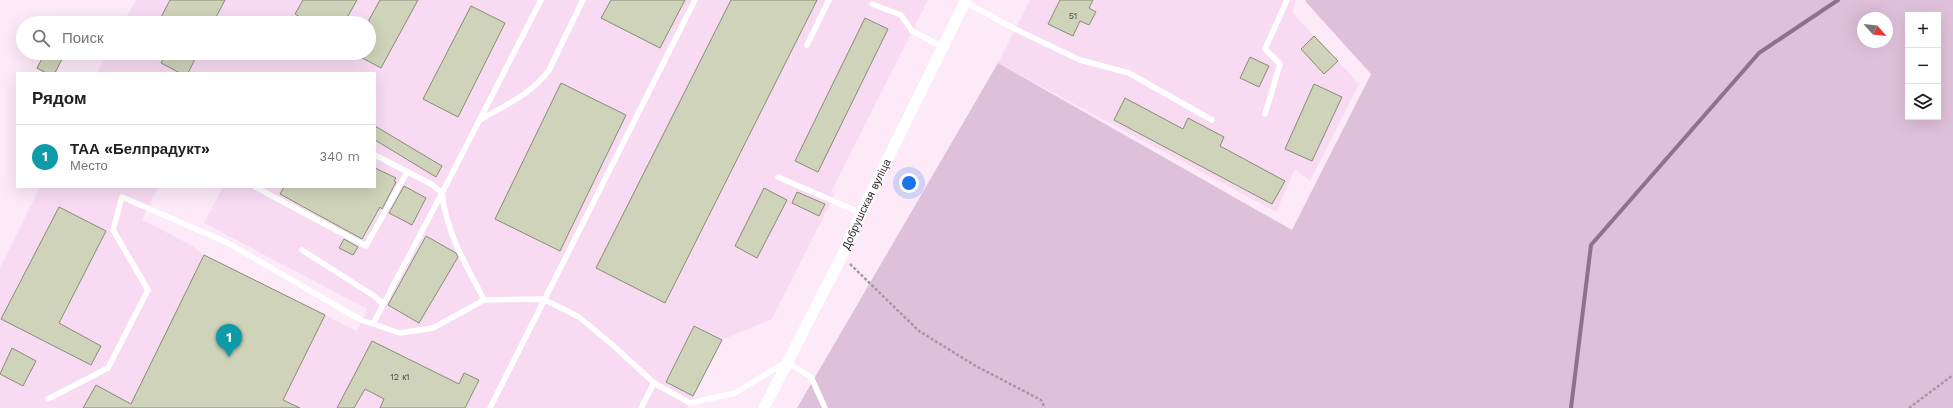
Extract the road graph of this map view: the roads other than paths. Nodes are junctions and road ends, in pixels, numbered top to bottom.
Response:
1 (542, 0) edge
2 (583, 0) edge
3 (695, 0) edge
4 (829, 0) edge
5 (1287, 0) edge
6 (966, 1) edge
7 (872, 4) dead end
8 (807, 45) dead end
9 (943, 47) junction
10 (1265, 114) dead end
11 (480, 120) junction
12 (1212, 120) dead end
13 (376, 156) edge
14 (407, 172) junction
15 (778, 177) dead end
16 (257, 188) edge
17 (442, 193) junction
18 (861, 213) junction
19 (302, 250) dead end
20 (484, 300) junction
21 (543, 300) junction
22 (383, 304) junction
23 (373, 324) junction
24 (786, 362) junction
25 (654, 383) junction
26 (48, 399) dead end
27 (490, 408) edge
28 (641, 408) edge
29 (764, 408) edge
30 (825, 408) edge

1 - 11 lane
2 - 11 lane
3 - 21 lane
4 - 8 lane
5 - 10 lane
6 - 9 street, Добрушская вуліца
6 - 12 lane
7 - 9 lane
9 - 18 street, Добрушская вуліца
11 - 17 lane
13 - 14 lane
14 - 16 lane
14 - 17 lane
15 - 18 lane
17 - 20 lane
17 - 22 lane
18 - 24 street, Добрушская вуліца
19 - 22 lane
20 - 21 lane
20 - 23 lane
21 - 25 lane
21 - 27 lane
22 - 23 lane
23 - 26 lane
24 - 25 lane
24 - 29 street, Добрушская вуліца
24 - 30 lane
25 - 28 lane

